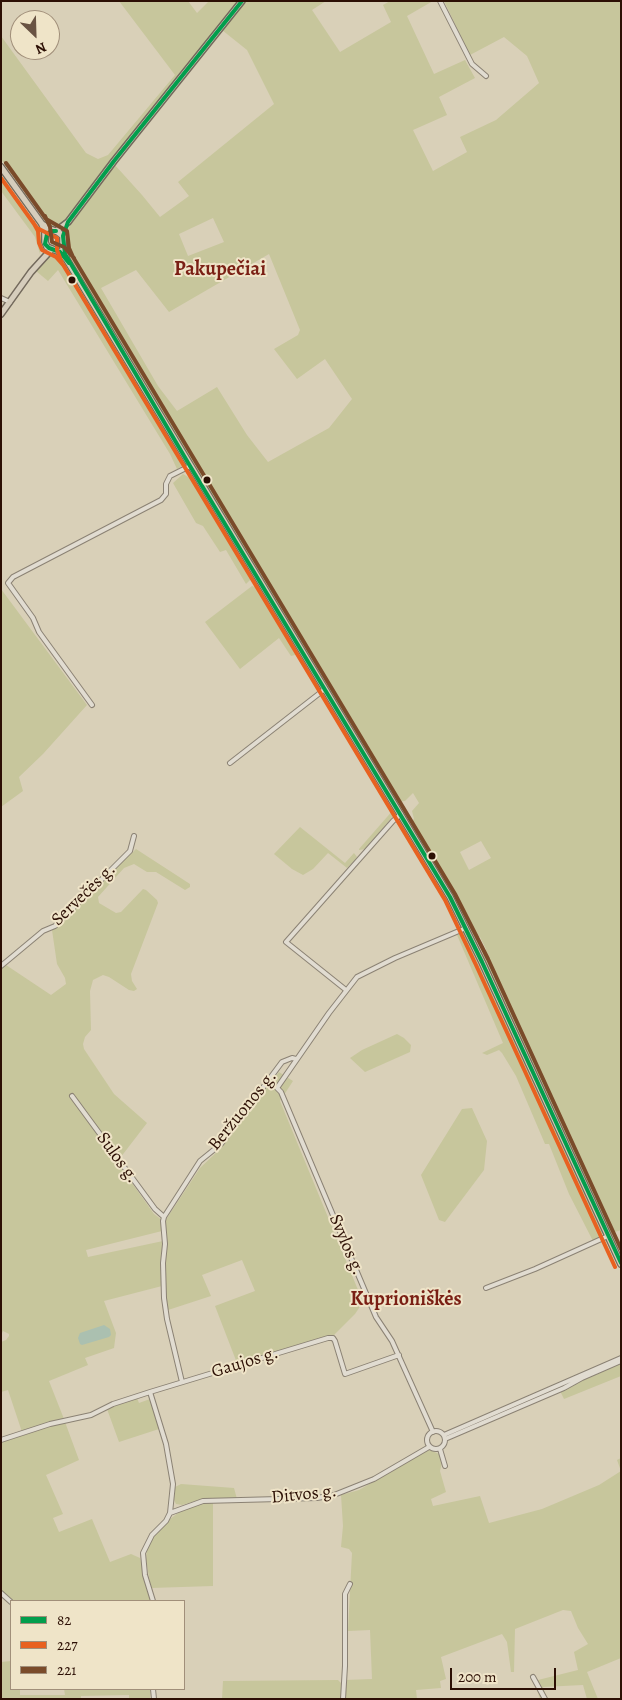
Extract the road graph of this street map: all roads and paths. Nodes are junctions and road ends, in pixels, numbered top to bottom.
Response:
1 (242, 1) edge
2 (440, 1) edge
3 (486, 76) dead end
4 (1, 167) edge
5 (68, 222) junction
6 (42, 224) junction
7 (55, 231) junction
8 (46, 236) junction
9 (63, 236) junction
10 (45, 244) junction
11 (63, 244) junction
12 (53, 250) junction
13 (68, 260) junction
14 (40, 261) junction
15 (1, 298) edge
16 (10, 302) junction
17 (1, 314) edge
18 (190, 466) junction
19 (325, 689) junction
20 (92, 705) dead end
21 (230, 763) dead end
22 (401, 814) junction
23 (134, 836) dead end
24 (466, 928) junction
25 (1, 966) edge
26 (346, 990) junction
27 (296, 1059) junction
28 (72, 1096) dead end
29 (164, 1217) junction
30 (608, 1236) junction
31 (621, 1264) edge
32 (486, 1288) dead end
33 (399, 1356) junction
34 (621, 1360) edge
35 (182, 1382) junction
36 (150, 1392) junction
37 (432, 1432) junction
38 (444, 1437) junction
39 (1, 1440) edge
40 (429, 1447) junction
41 (440, 1449) junction
42 (445, 1466) dead end
43 (170, 1513) junction
44 (350, 1584) dead end
45 (153, 1600) edge
46 (533, 1677) dead end
47 (343, 1699) edge
48 (544, 1699) edge

1 - 5 main road
2 - 3 street
4 - 6 highway
5 - 7 main road
5 - 9 main road
6 - 7 highway
6 - 8 highway
7 - 8 highway
7 - 9 highway
8 - 10 highway
9 - 11 highway
10 - 12 highway
10 - 14 main road
11 - 12 highway
11 - 13 highway
12 - 13 highway
12 - 14 main road
13 - 18 highway
14 - 16 main road
15 - 16 street
16 - 17 main road
18 - 19 highway
18 - 20 street
19 - 21 street
19 - 22 highway
22 - 24 highway
22 - 26 street
23 - 25 street, Servečės g.
24 - 26 street, Beržuonos g.
24 - 30 highway
26 - 27 street, Beržuonos g.
27 - 29 street, Beržuonos g.
27 - 33 street, Svylos g.
28 - 29 street, Sulos g.
29 - 35 street
30 - 31 highway
30 - 32 street
33 - 35 street, Gaujos g.
33 - 37 street, Svylos g.
34 - 38 street
35 - 36 street, Gaujos g.
36 - 39 street, Gaujos g.
36 - 43 street
37 - 38 street
37 - 40 street
38 - 41 street
40 - 41 street
40 - 43 street, Ditvos g.
41 - 42 street
43 - 45 street
44 - 47 street
46 - 48 street

